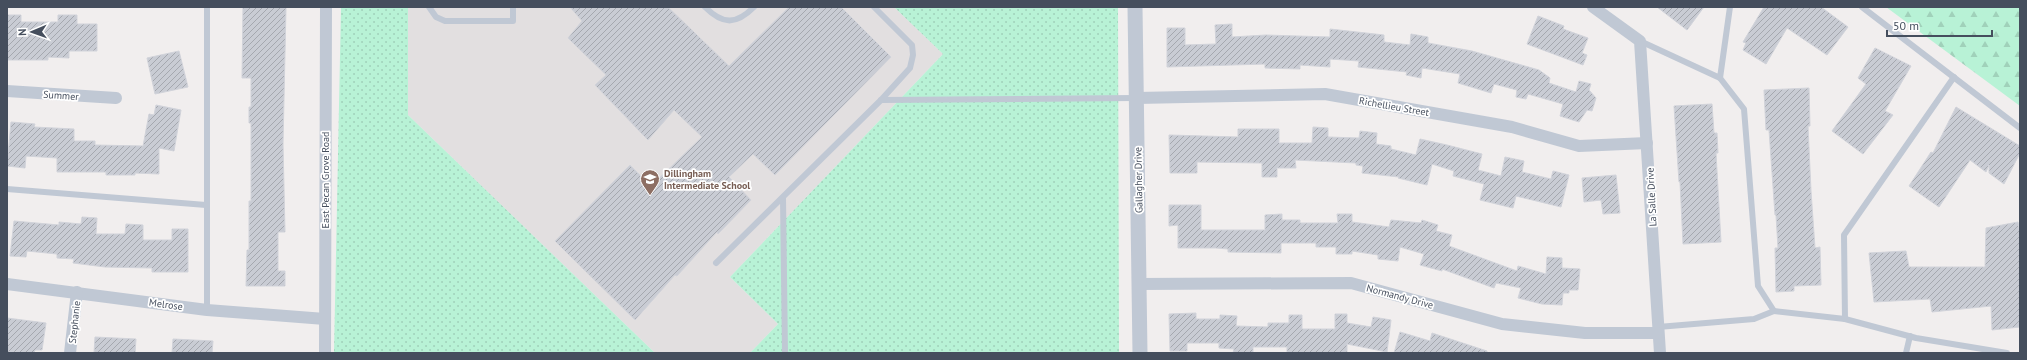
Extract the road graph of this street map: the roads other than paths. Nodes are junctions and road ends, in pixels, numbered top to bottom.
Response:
1 (207, 7) edge
2 (326, 7) edge
3 (429, 7) edge
4 (513, 7) edge
5 (705, 7) edge
6 (754, 7) edge
7 (874, 7) edge
8 (1135, 7) edge
9 (1593, 7) edge
10 (1730, 7) edge
11 (1862, 7) edge
12 (1640, 41) junction
13 (1954, 77) junction
14 (1720, 78) junction
15 (7, 91) edge
16 (116, 98) dead end
17 (1137, 98) junction
18 (881, 100) junction
19 (2020, 128) edge
20 (1647, 143) junction
21 (7, 189) edge
22 (783, 198) junction
23 (206, 205) junction
24 (716, 263) dead end
25 (7, 284) edge
26 (1139, 284) junction
27 (77, 292) junction
28 (206, 310) junction
29 (1774, 311) junction
30 (325, 319) junction
31 (1845, 319) junction
32 (1658, 330) junction
33 (1910, 336) junction
34 (70, 353) edge
35 (325, 353) edge
36 (785, 353) edge
37 (1140, 353) edge
38 (1660, 353) edge
39 (1906, 353) edge
40 (2007, 353) edge

1 - 23 lane
2 - 30 street, East Pecan Grove Road
3 - 4 lane
5 - 6 lane
7 - 18 lane
8 - 17 street, Gallagher Drive
9 - 12 street
10 - 14 lane
11 - 13 lane
12 - 14 lane
12 - 20 street, La Salle Drive
13 - 19 lane
13 - 31 lane
14 - 29 lane
15 - 16 street, Summer
17 - 18 lane
17 - 20 street, Richellieu Street
17 - 26 street, Gallagher Drive
18 - 22 lane
20 - 32 street, La Salle Drive
21 - 23 lane
22 - 24 lane
22 - 36 lane
23 - 28 lane
25 - 27 street, Melrose
26 - 32 street, Normandy Drive
26 - 37 street, Gallagher Drive
27 - 28 street, Melrose
27 - 34 street, Stephanie
28 - 30 street, Melrose
29 - 31 lane
29 - 32 lane
30 - 35 street, East Pecan Grove Road
31 - 33 lane
32 - 38 street, La Salle Drive
33 - 39 lane
33 - 40 lane

